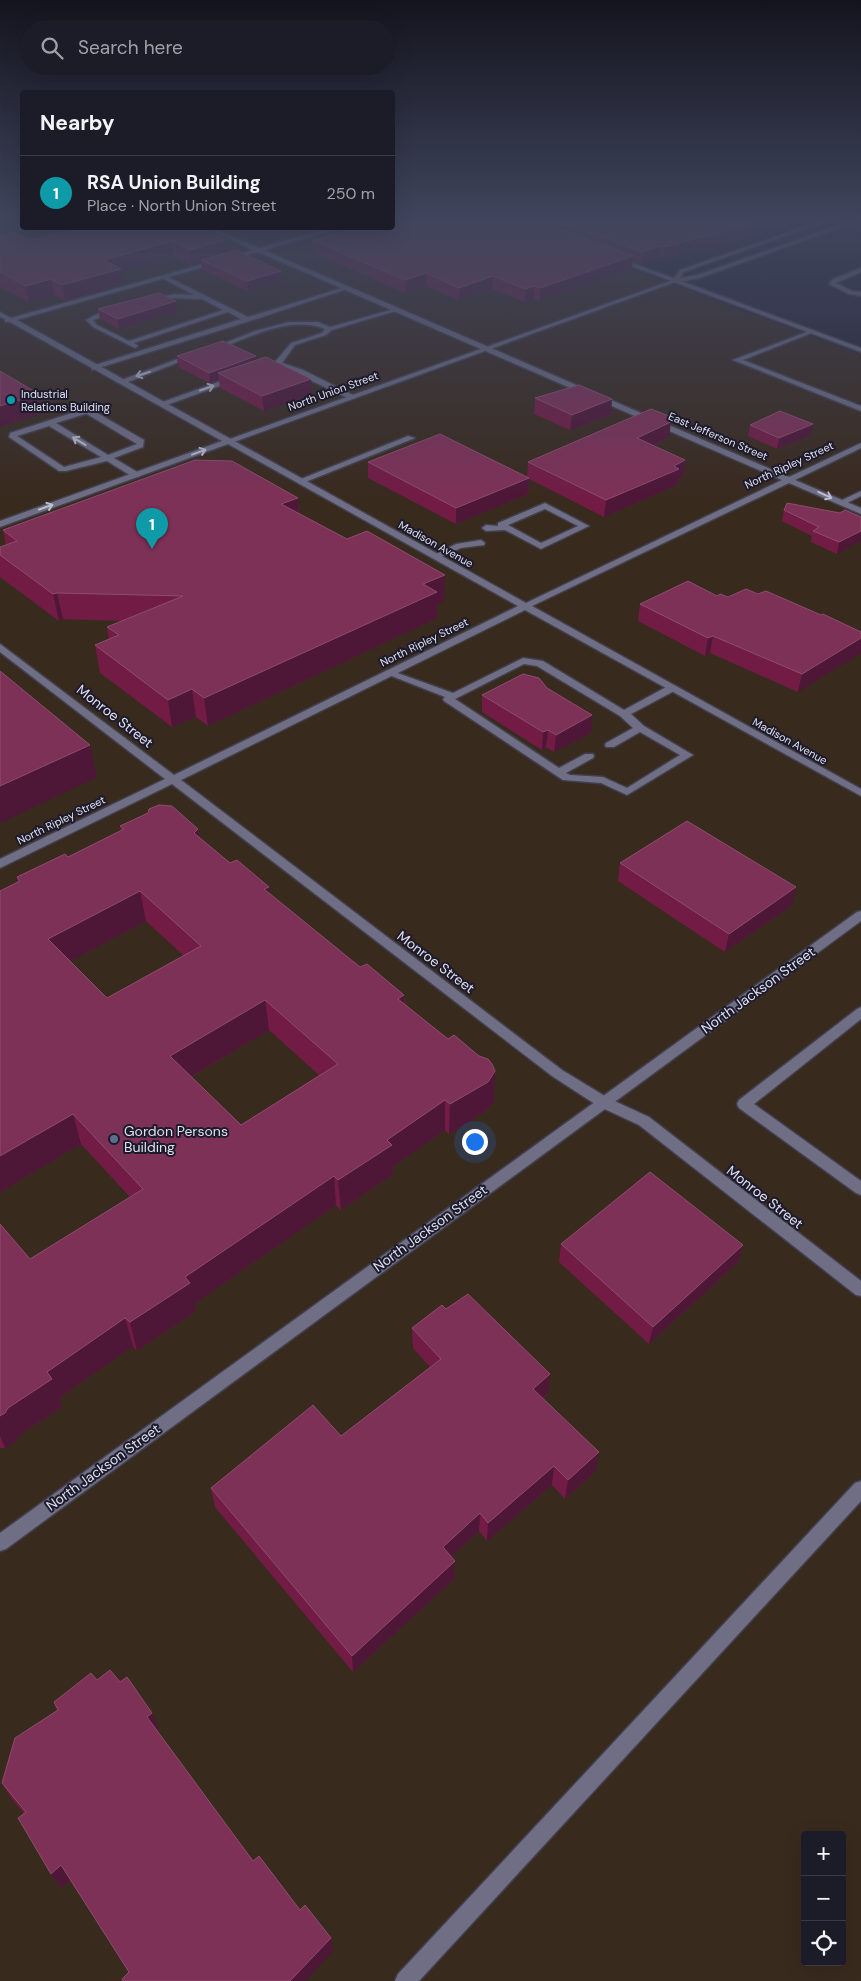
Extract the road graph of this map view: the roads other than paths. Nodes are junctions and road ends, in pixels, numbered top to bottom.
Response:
1 (0, 314) edge
2 (31, 314) edge
3 (101, 314) edge
4 (214, 314) edge
5 (237, 314) edge
6 (265, 314) edge
7 (381, 314) edge
8 (406, 314) edge
9 (578, 314) edge
10 (765, 314) edge
11 (11, 320) junction
12 (248, 320) junction
13 (0, 324) edge
14 (330, 329) junction
15 (811, 332) junction
16 (128, 342) junction
17 (485, 348) junction
18 (211, 349) edge
19 (861, 350) edge
20 (145, 352) junction
21 (202, 352) edge
22 (278, 364) junction
23 (94, 368) junction
24 (251, 373) edge
25 (242, 376) edge
26 (120, 382) junction
27 (350, 397) junction
28 (161, 404) junction
29 (861, 409) edge
30 (50, 423) junction
31 (411, 438) dead end
32 (228, 441) junction
33 (861, 446) edge
34 (108, 458) junction
35 (136, 475) junction
36 (789, 478) junction
37 (300, 481) junction
38 (861, 493) edge
39 (842, 502) junction
40 (861, 511) edge
41 (0, 524) edge
42 (486, 528) dead end
43 (502, 530) junction
44 (468, 536) dead end
45 (481, 544) dead end
46 (459, 546) junction
47 (436, 556) junction
48 (526, 606) junction
49 (0, 647) edge
50 (389, 673) junction
51 (672, 688) junction
52 (452, 696) junction
53 (624, 714) junction
54 (640, 728) junction
55 (610, 745) dead end
56 (588, 756) dead end
57 (559, 772) junction
58 (172, 779) junction
59 (861, 793) edge
60 (0, 864) edge
61 (861, 915) edge
62 (861, 1012) edge
63 (603, 1102) junction
64 (861, 1189) edge
65 (861, 1290) edge
66 (861, 1488) edge
67 (0, 1542) edge
68 (405, 1981) edge

1 - 11 main road, Madison Avenue
2 - 11 main road
3 - 16 main road
4 - 16 main road
5 - 12 main road
6 - 12 main road
7 - 14 main road
8 - 17 main road, East Jefferson Street
9 - 17 main road, North Union Street
10 - 15 main road
11 - 13 main road
11 - 23 main road, Madison Avenue
12 - 20 main road
14 - 18 main road
14 - 22 main road
15 - 19 main road
15 - 29 main road
16 - 20 main road
17 - 27 main road, North Union Street
17 - 36 main road, East Jefferson Street
20 - 23 main road
21 -> 26 main road
22 - 24 main road
22 - 27 main road
23 - 26 main road, Madison Avenue
28 -> 25 main road
26 - 28 main road, Madison Avenue
27 - 32 main road, North Union Street
28 - 32 main road, Madison Avenue
34 -> 30 main road
30 - 34 main road
30 - 34 main road
31 - 37 main road
35 -> 32 main road, North Union Street
32 - 37 main road, Madison Avenue
33 - 36 main road, North Ripley Street
34 - 35 main road
41 -> 35 main road, North Union Street
36 -> 39 main road, East Jefferson Street
36 - 48 main road, North Ripley Street
37 - 47 main road, Madison Avenue
38 - 39 main road
39 - 40 main road, East Jefferson Street
42 - 43 main road
43 - 43 main road
44 - 46 main road
45 - 46 main road
46 - 47 main road
47 - 48 main road, Madison Avenue
48 - 50 main road, North Ripley Street
48 - 51 main road, Madison Avenue
49 - 58 main road, Monroe Street
50 - 52 main road
50 - 58 main road, North Ripley Street
51 - 53 main road
51 - 59 main road, Madison Avenue
52 - 53 main road
52 - 57 main road
53 - 54 main road
54 - 55 main road
54 - 57 main road
56 - 57 main road
58 - 60 main road, North Ripley Street
58 - 63 main road, Monroe Street
61 - 63 main road, North Jackson Street
62 - 64 main road
63 - 65 main road, Monroe Street
63 - 67 main road, North Jackson Street
66 - 68 main road

